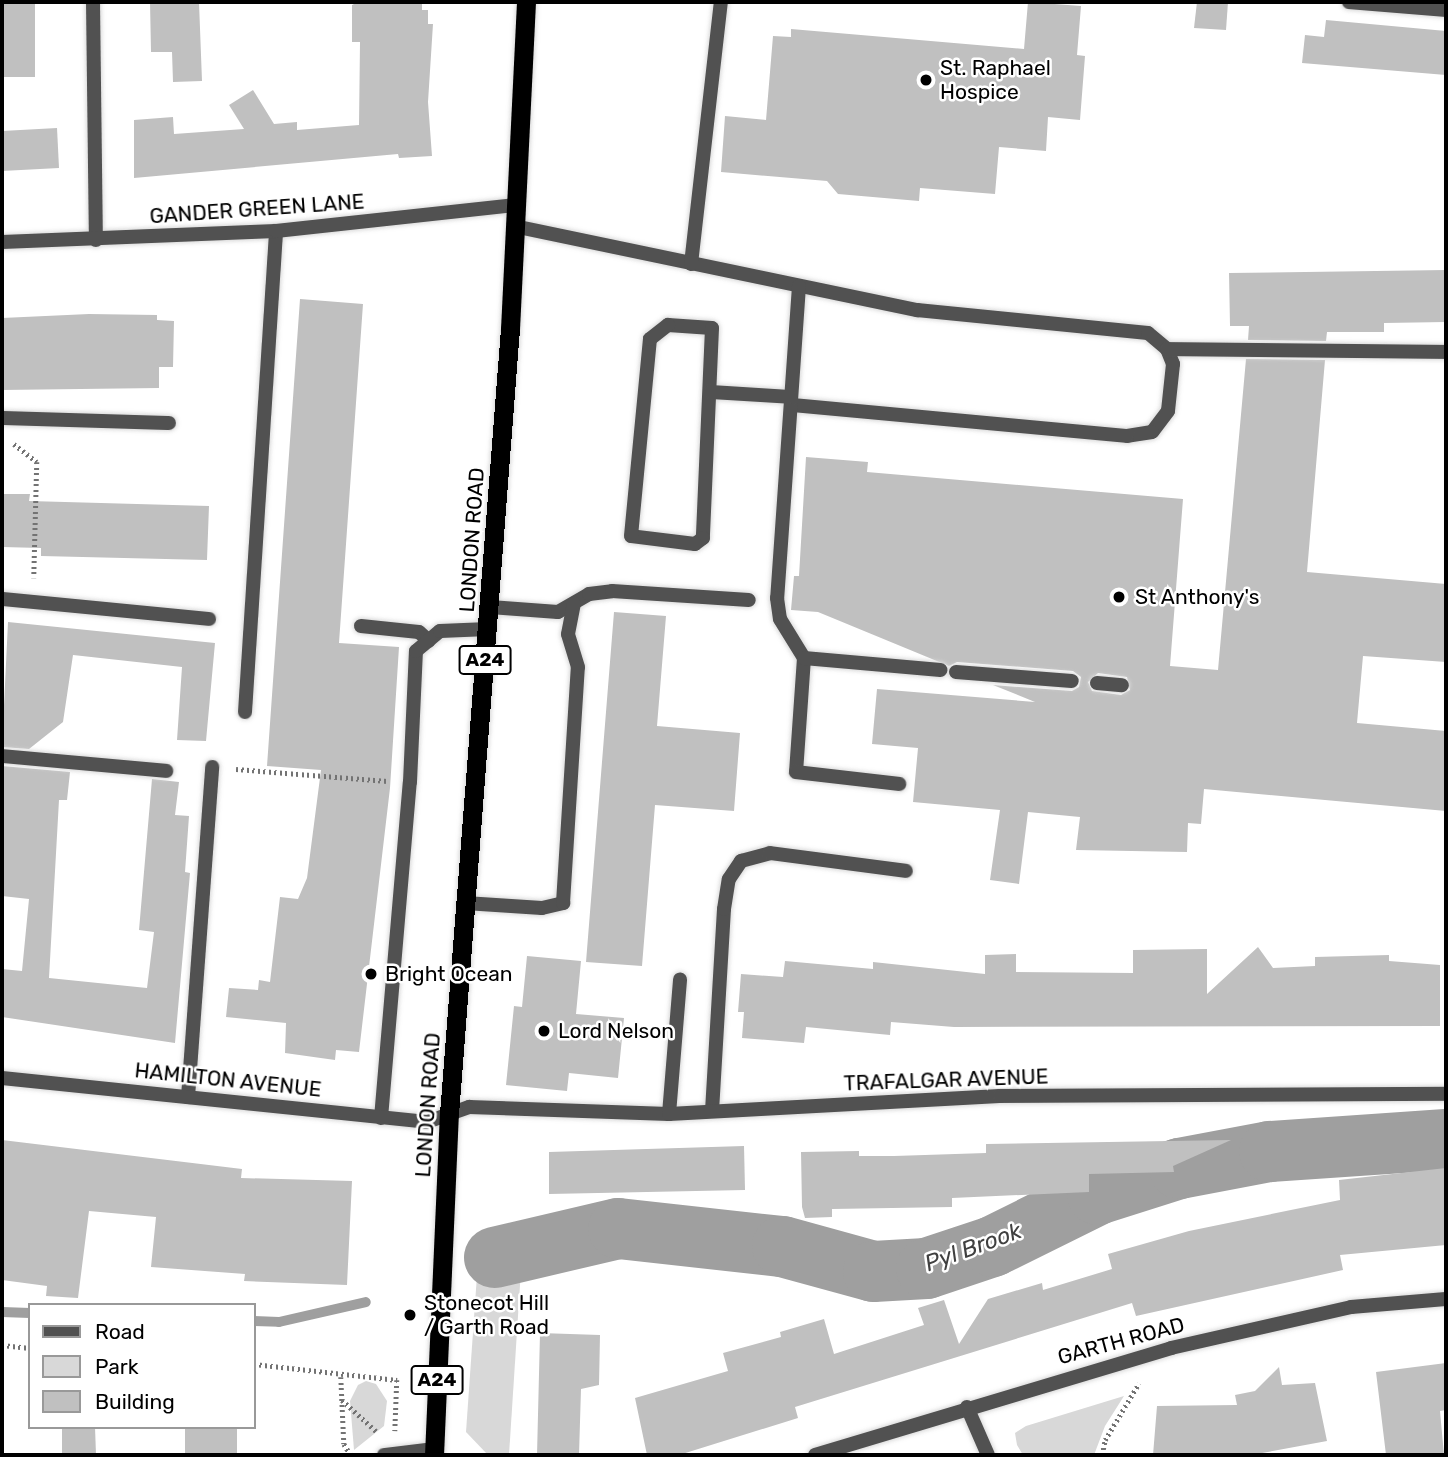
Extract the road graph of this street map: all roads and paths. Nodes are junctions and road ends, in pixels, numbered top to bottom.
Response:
1 (93, 2) edge
2 (526, 2) edge
3 (721, 2) edge
4 (1349, 2) edge
5 (1446, 10) edge
6 (515, 205) junction
7 (514, 226) junction
8 (276, 231) junction
9 (96, 240) junction
10 (2, 242) edge
11 (691, 264) junction
12 (799, 286) junction
13 (1167, 348) junction
14 (1446, 352) edge
15 (710, 392) junction
16 (791, 401) junction
17 (2, 418) edge
18 (169, 424) dead end
19 (10, 441) dead end
20 (2, 598) edge
21 (748, 600) dead end
22 (34, 602) junction
23 (574, 604) junction
24 (490, 607) junction
25 (209, 619) dead end
26 (361, 626) dead end
27 (488, 629) junction
28 (429, 641) junction
29 (804, 658) junction
30 (940, 670) dead end
31 (956, 672) dead end
32 (1072, 681) dead end
33 (1097, 683) dead end
34 (1122, 685) dead end
35 (245, 712) dead end
36 (2, 756) edge
37 (212, 767) joint
38 (166, 771) dead end
39 (410, 782) junction
40 (899, 784) dead end
41 (906, 871) dead end
42 (465, 903) junction
43 (680, 979) dead end
44 (2, 1078) edge
45 (1446, 1094) edge
46 (188, 1097) junction
47 (712, 1111) junction
48 (449, 1114) junction
49 (669, 1114) junction
50 (381, 1118) junction
51 (1446, 1299) edge
52 (2, 1345) edge
53 (28, 1348) edge
54 (1157, 1352) junction
55 (256, 1364) edge
56 (341, 1377) junction
57 (342, 1400) junction
58 (967, 1407) junction
59 (382, 1436) dead end
60 (395, 1436) dead end
61 (434, 1452) edge
62 (351, 1455) edge
63 (384, 1455) edge
64 (815, 1455) edge
65 (988, 1455) edge
66 (1102, 1455) edge

1 - 9 street
2 - 6 highway, LONDON ROAD / A24
3 - 11 street
4 - 5 street
6 - 7 highway, LONDON ROAD / A24
6 - 8 street, GANDER GREEN LANE
7 - 11 street
7 - 24 highway, LONDON ROAD / A24
8 - 9 street, GANDER GREEN LANE
8 - 35 street
9 - 10 street, GANDER GREEN LANE
11 - 12 street
12 - 13 street
12 - 16 street
13 - 14 street
13 - 16 street
15 - 15 street
15 - 16 street
16 - 29 street
17 - 18 street
19 - 22 path
20 - 22 street
21 - 23 street
22 - 25 street
23 - 24 street
23 - 42 street
24 - 27 highway, LONDON ROAD / A24
26 - 28 street
27 - 28 street
27 - 42 highway, LONDON ROAD / A24
28 - 39 street
29 - 30 street
29 - 40 street
31 - 32 street
33 - 34 street
36 - 38 street
37 - 39 path
37 - 46 street
39 - 50 street
41 - 47 street
42 - 48 highway, LONDON ROAD / A24
43 - 49 street
44 - 46 street, HAMILTON AVENUE
45 - 47 street, TRAFALGAR AVENUE
46 - 50 street, HAMILTON AVENUE
47 - 49 street, TRAFALGAR AVENUE
48 - 49 street, TRAFALGAR AVENUE
48 - 50 street, HAMILTON AVENUE
48 - 61 highway, LONDON ROAD / A24
51 - 54 street, GARTH ROAD
52 - 53 path
54 - 58 street, GARTH ROAD
54 - 66 path
55 - 56 path
56 - 57 path
56 - 60 path
57 - 59 path
57 - 62 path
58 - 64 street, GARTH ROAD
58 - 65 street
61 - 63 street

